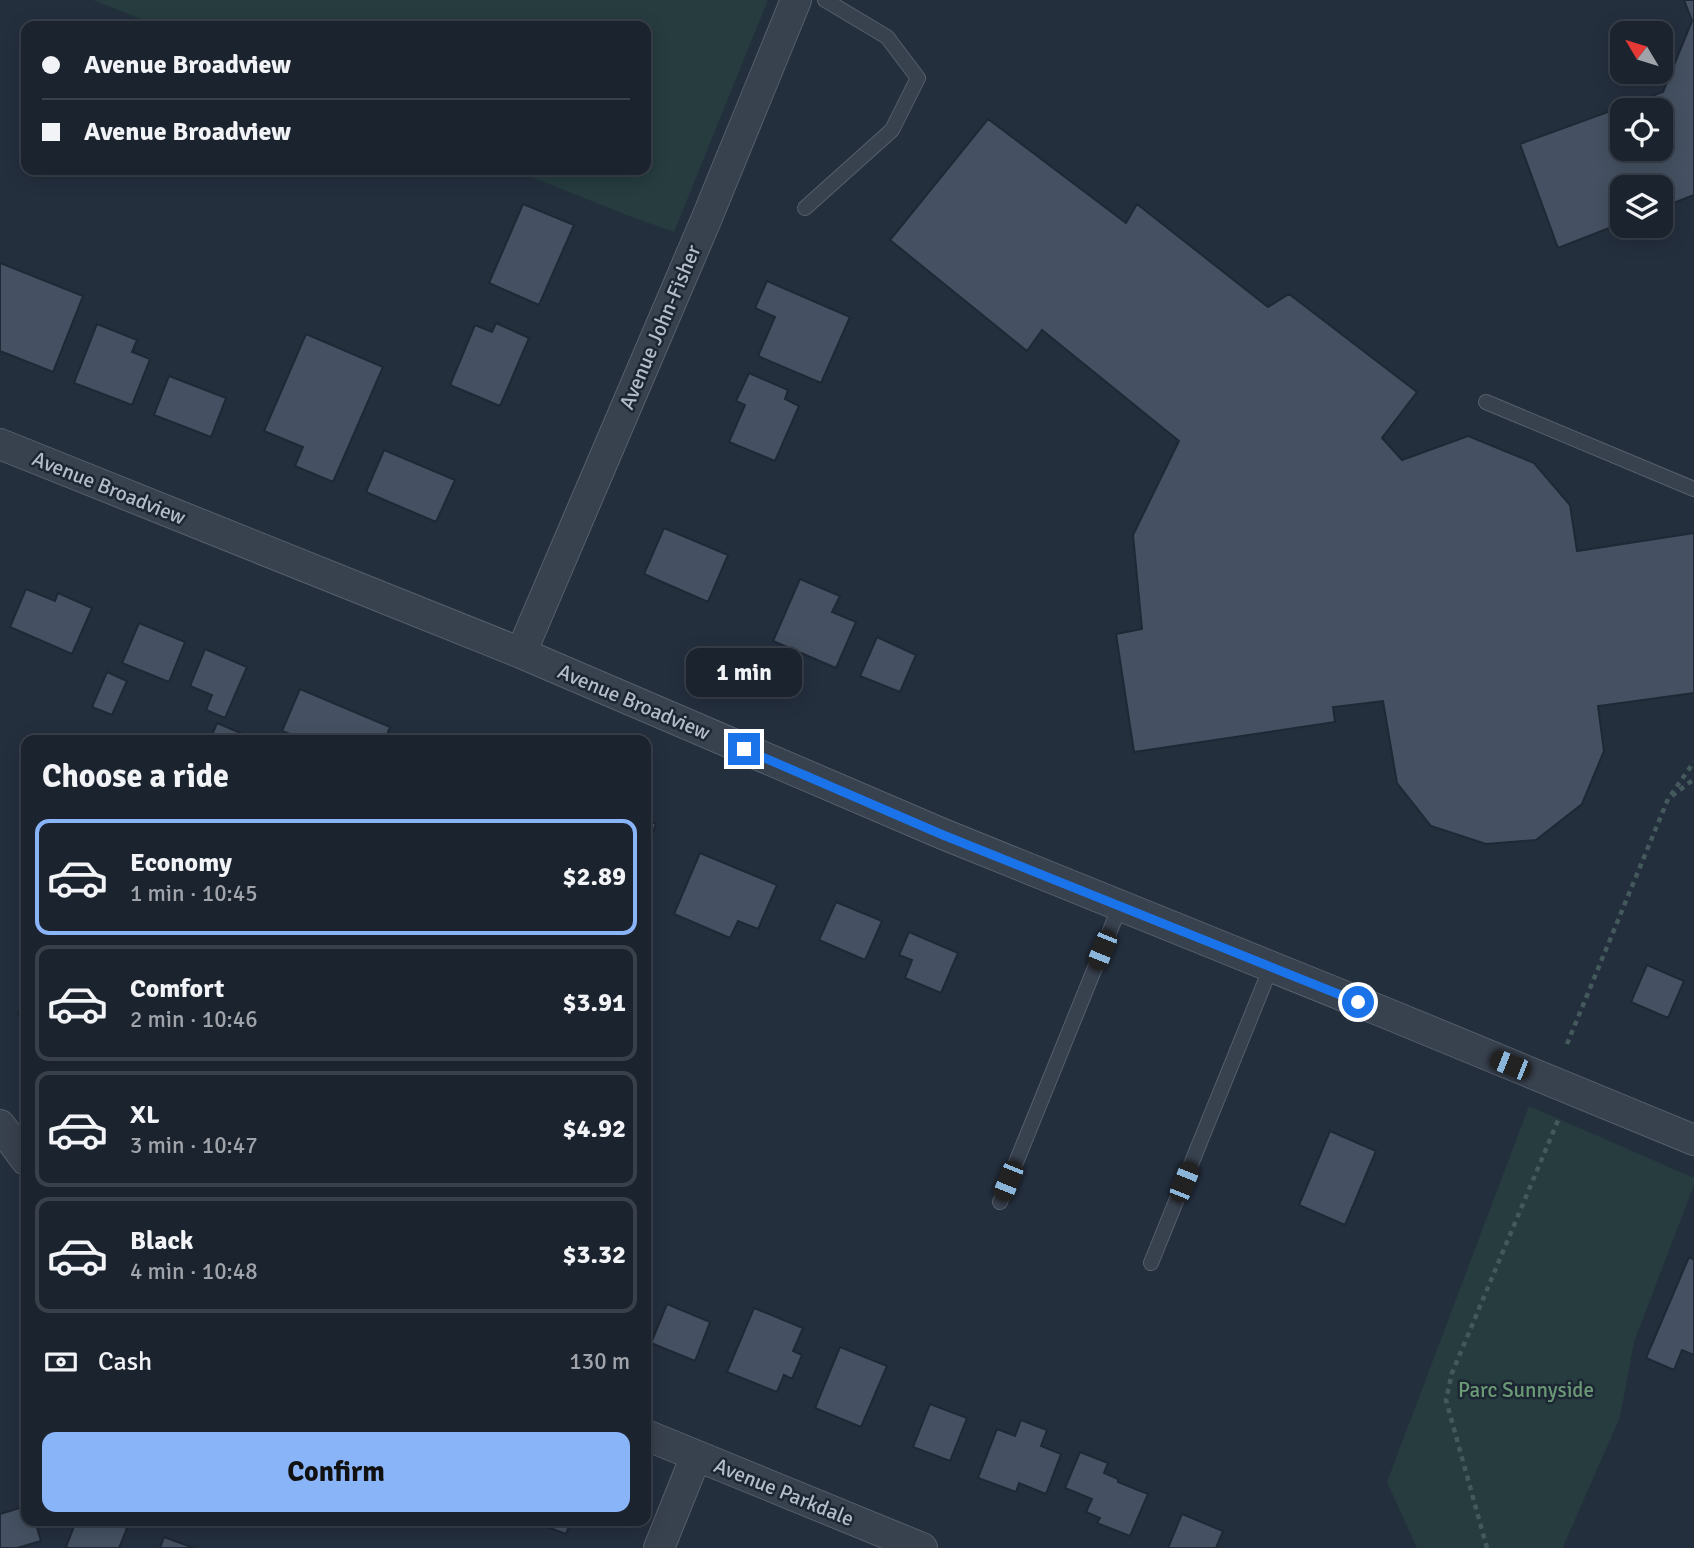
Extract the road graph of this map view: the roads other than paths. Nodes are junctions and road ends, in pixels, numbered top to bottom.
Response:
1 (796, 0) edge
2 (825, 0) edge
3 (805, 208) dead end
4 (1486, 402) dead end
5 (0, 444) edge
6 (1694, 489) edge
7 (521, 653) junction
8 (1120, 906) junction
9 (1271, 967) junction
10 (0, 1125) edge
11 (1694, 1140) edge
12 (21, 1153) edge
13 (1000, 1202) dead end
14 (1151, 1263) dead end
15 (651, 1437) edge
16 (696, 1456) junction
17 (659, 1548) edge
18 (922, 1548) edge

1 - 7 street, Avenue John-Fisher
2 - 3 lane
4 - 6 lane
5 - 7 street, Avenue Broadview
7 - 8 street, Avenue Broadview
8 - 9 street, Avenue Broadview
8 - 13 lane
9 - 11 street, Avenue Broadview
9 - 14 lane
10 - 12 street
15 - 16 street, Avenue Parkdale
16 - 17 street
16 - 18 street, Avenue Parkdale

